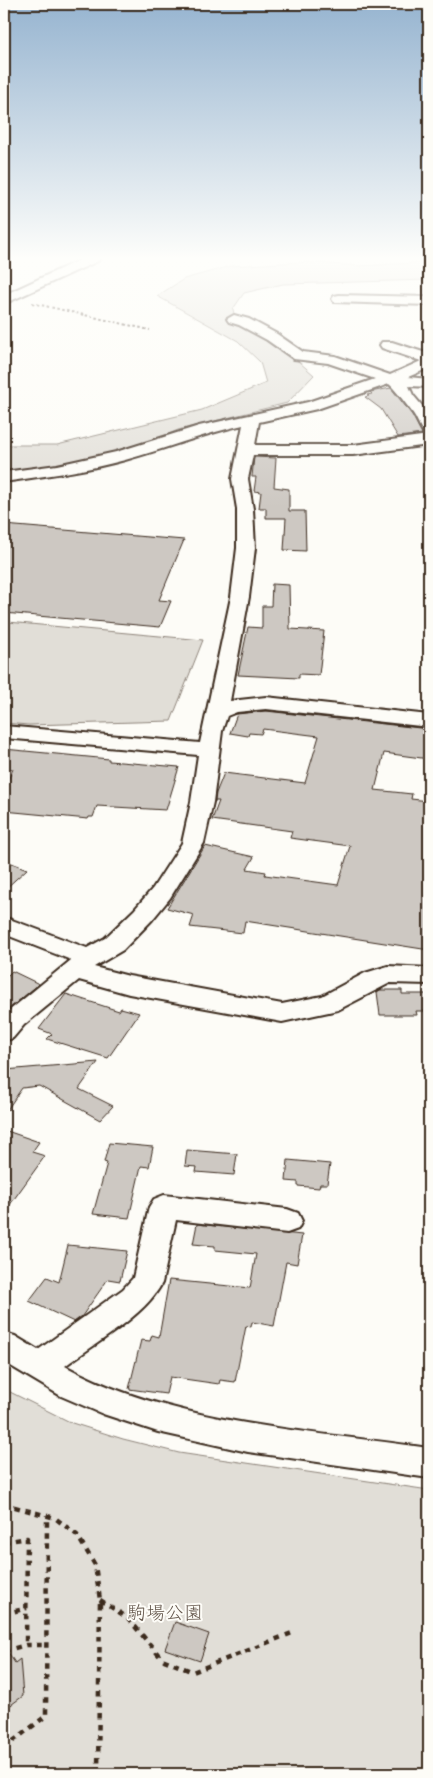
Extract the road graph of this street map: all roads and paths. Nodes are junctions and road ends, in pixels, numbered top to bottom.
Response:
1 (276, 341) edge
2 (387, 345) dead end
3 (429, 359) edge
4 (429, 363) edge
5 (391, 380) junction
6 (429, 383) edge
7 (252, 418) junction
8 (429, 430) edge
9 (429, 440) edge
10 (246, 450) junction
11 (4, 477) edge
12 (218, 712) junction
13 (429, 721) edge
14 (4, 732) edge
15 (210, 750) junction
16 (4, 925) edge
17 (82, 964) junction
18 (429, 976) edge
19 (4, 1032) edge
20 (287, 1221) dead end
21 (4, 1346) edge
22 (40, 1366) junction
23 (429, 1463) edge
24 (4, 1504) edge
25 (16, 1506) junction
26 (4, 1511) edge
27 (47, 1515) junction
28 (4, 1542) edge
29 (100, 1600) junction
30 (27, 1608) junction
31 (4, 1614) edge
32 (292, 1633) dead end
33 (26, 1645) junction
34 (46, 1645) junction
35 (4, 1651) edge
36 (4, 1748) edge
37 (98, 1774) edge

1 - 5 street
2 - 3 street
4 - 5 street
5 - 6 street
5 - 7 street
5 - 8 street
7 - 10 street
7 - 11 street
9 - 10 street
10 - 12 street
12 - 13 street
12 - 15 street
14 - 15 street
15 - 17 street
16 - 17 street
17 - 18 street
17 - 19 street
20 - 22 street
21 - 22 street
22 - 23 street
24 - 25 path
25 - 26 path
25 - 27 path
27 - 29 path
27 - 34 path
28 - 30 path
29 - 32 path
29 - 37 path
30 - 31 path
30 - 33 path
33 - 34 path
33 - 35 path
34 - 36 path

